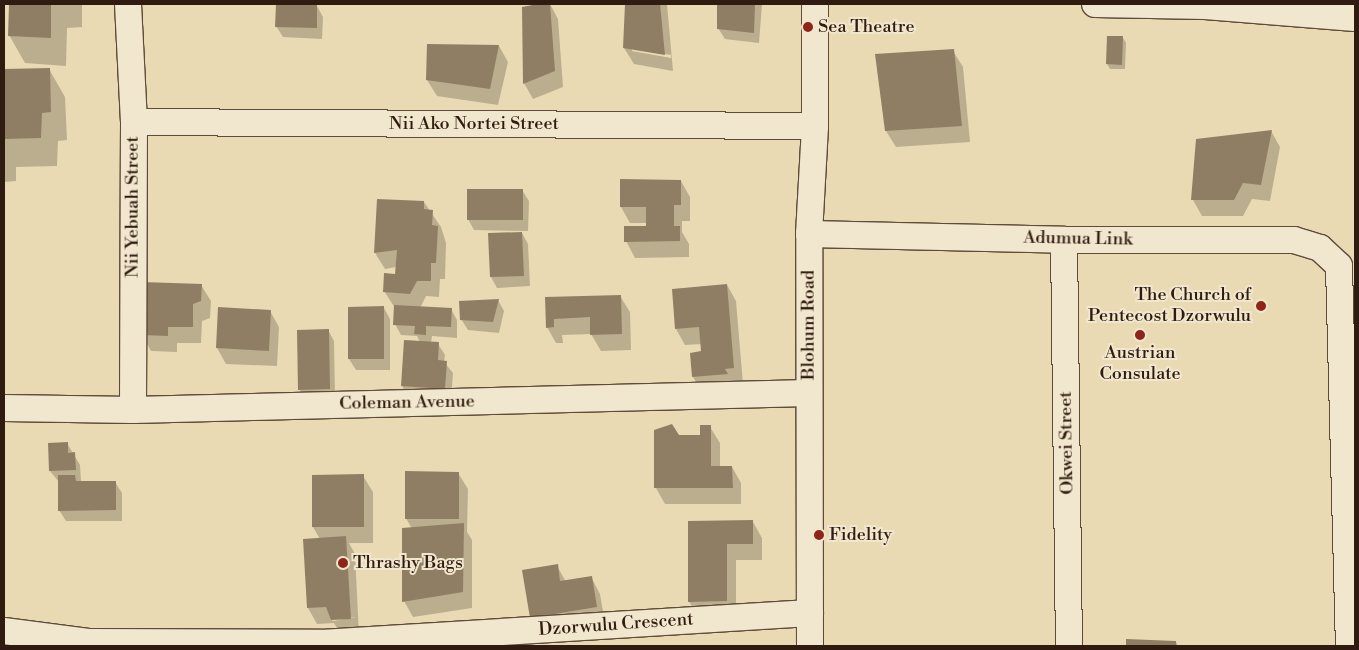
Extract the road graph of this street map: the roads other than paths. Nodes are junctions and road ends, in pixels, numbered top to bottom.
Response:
1 (128, 4) edge
2 (815, 4) edge
3 (1095, 4) edge
4 (1348, 13) edge
5 (134, 122) junction
6 (815, 126) junction
7 (809, 234) junction
8 (1064, 240) junction
9 (809, 393) junction
10 (4, 408) edge
11 (133, 410) junction
12 (810, 612) junction
13 (6, 634) edge
14 (531, 638) edge
15 (90, 644) edge
16 (810, 646) edge
17 (1069, 646) edge
18 (1349, 646) edge

1 - 5 street, Nii Yebuah Street
2 - 6 street, Blohum Road
3 - 4 street
5 - 6 street, Nii Ako Nortei Street
5 - 11 street, Nii Yebuah Street
6 - 7 street, Blohum Road
7 - 8 street, Adumua Link
7 - 9 street, Blohum Road
8 - 17 street, Okwei Street
8 - 18 street, Adumua Link
9 - 11 street, Coleman Avenue
9 - 12 street, Blohum Road
10 - 11 street, Coleman Avenue
12 - 14 street, Dzorwulu Crescent
12 - 16 street, Blohum Road
13 - 15 street, Dzorwulu Crescent
14 - 15 street, Dzorwulu Crescent

